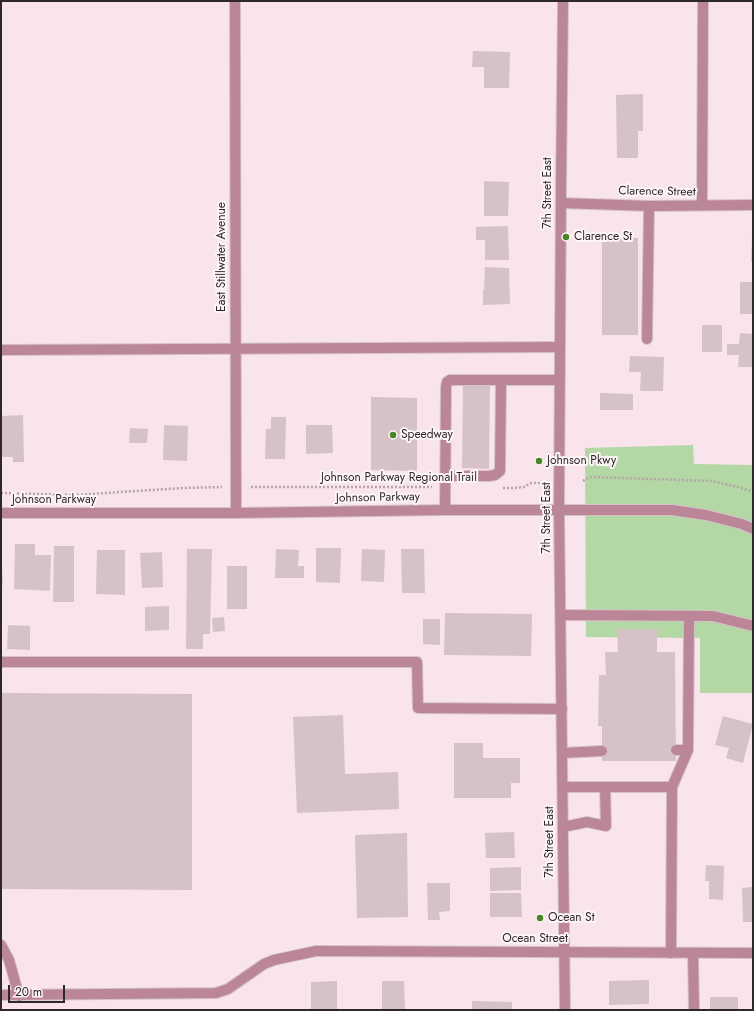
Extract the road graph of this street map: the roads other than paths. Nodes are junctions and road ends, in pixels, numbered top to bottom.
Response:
1 (234, 1) edge
2 (563, 1) edge
3 (703, 1) edge
4 (561, 203) junction
5 (702, 205) junction
6 (753, 205) edge
7 (649, 206) junction
8 (647, 339) dead end
9 (560, 347) junction
10 (236, 349) junction
11 (1, 350) edge
12 (501, 380) junction
13 (559, 380) junction
14 (445, 476) junction
15 (559, 509) junction
16 (445, 510) junction
17 (236, 513) junction
18 (1, 514) edge
19 (753, 529) edge
20 (561, 615) junction
21 (689, 616) junction
22 (753, 626) edge
23 (1, 662) edge
24 (562, 709) junction
25 (676, 750) dead end
26 (688, 750) junction
27 (602, 751) dead end
28 (562, 753) junction
29 (563, 787) junction
30 (605, 787) junction
31 (672, 787) junction
32 (563, 827) junction
33 (1, 945) edge
34 (564, 952) junction
35 (671, 953) junction
36 (693, 953) junction
37 (753, 953) edge
38 (1, 996) edge
39 (19, 996) junction
40 (565, 1010) edge
41 (694, 1010) edge

1 - 10 street, East Stillwater Avenue
2 - 4 street, 7th Street East
3 - 5 street
4 - 7 street, Clarence Street
4 - 9 street, 7th Street East
5 - 6 street, Clarence Street
5 - 7 street, Clarence Street
7 - 8 street
9 - 10 street
9 - 13 street, 7th Street East
10 - 11 street
10 - 17 street, East Stillwater Avenue
12 - 13 street
12 - 14 street
12 - 14 street
13 - 15 street, 7th Street East
14 - 16 street
15 - 16 street, Johnson Parkway
15 - 19 street, Johnson Parkway
15 - 20 street, 7th Street East
16 - 17 street, Johnson Parkway
17 - 18 street, Johnson Parkway
20 - 21 street
20 - 24 street, 7th Street East
21 - 22 street
21 - 26 street
23 - 24 street
24 - 28 street, 7th Street East
25 - 26 street
26 - 31 street
27 - 28 street
28 - 29 street, 7th Street East
29 - 30 street
29 - 32 street, 7th Street East
30 - 31 street
30 - 32 street
31 - 35 street
32 - 34 street, 7th Street East
33 - 39 street
34 - 35 street, Ocean Street
34 - 39 street, Ocean Street
34 - 40 street, 7th Street East
35 - 36 street, Ocean Street
36 - 37 street, Ocean Street
36 - 41 street
38 - 39 street, Ocean Street

